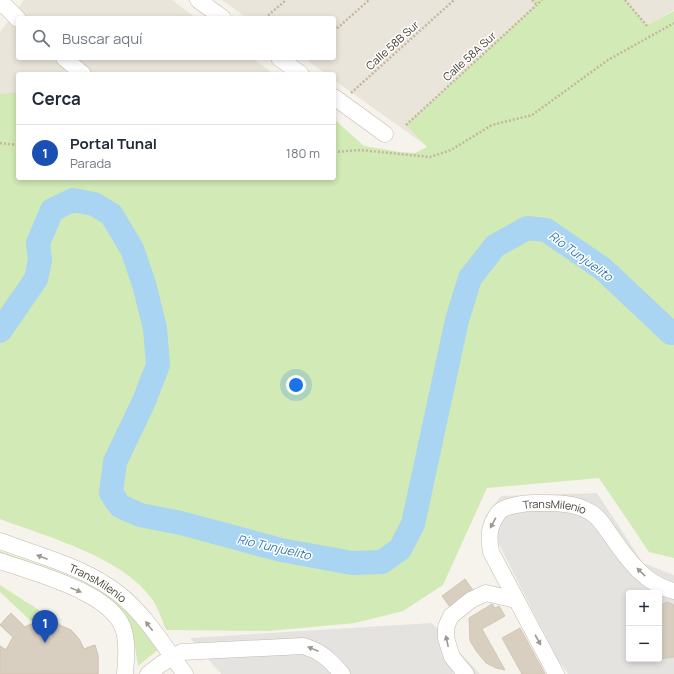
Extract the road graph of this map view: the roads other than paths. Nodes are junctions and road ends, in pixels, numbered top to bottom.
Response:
1 (198, 0) edge
2 (0, 1) edge
3 (220, 16) edge
4 (16, 17) edge
5 (66, 60) edge
6 (282, 60) edge
7 (81, 72) edge
8 (298, 72) edge
9 (337, 100) edge
10 (385, 134) dead end
11 (0, 541) edge
12 (0, 561) edge
13 (674, 591) edge
14 (516, 600) junction
15 (172, 657) junction
16 (125, 674) edge
17 (148, 674) edge
18 (185, 674) edge
19 (342, 674) edge
20 (466, 674) edge
21 (556, 674) edge

1 - 3 street
2 - 4 street
5 - 7 street
6 - 8 street
9 - 10 street
15 -> 11 street, TransMilenio
12 -> 16 street, TransMilenio
13 -> 14 street, TransMilenio
20 -> 14 street
14 -> 21 street, TransMilenio
15 - 17 street
15 - 18 street, TransMilenio
19 -> 15 street

